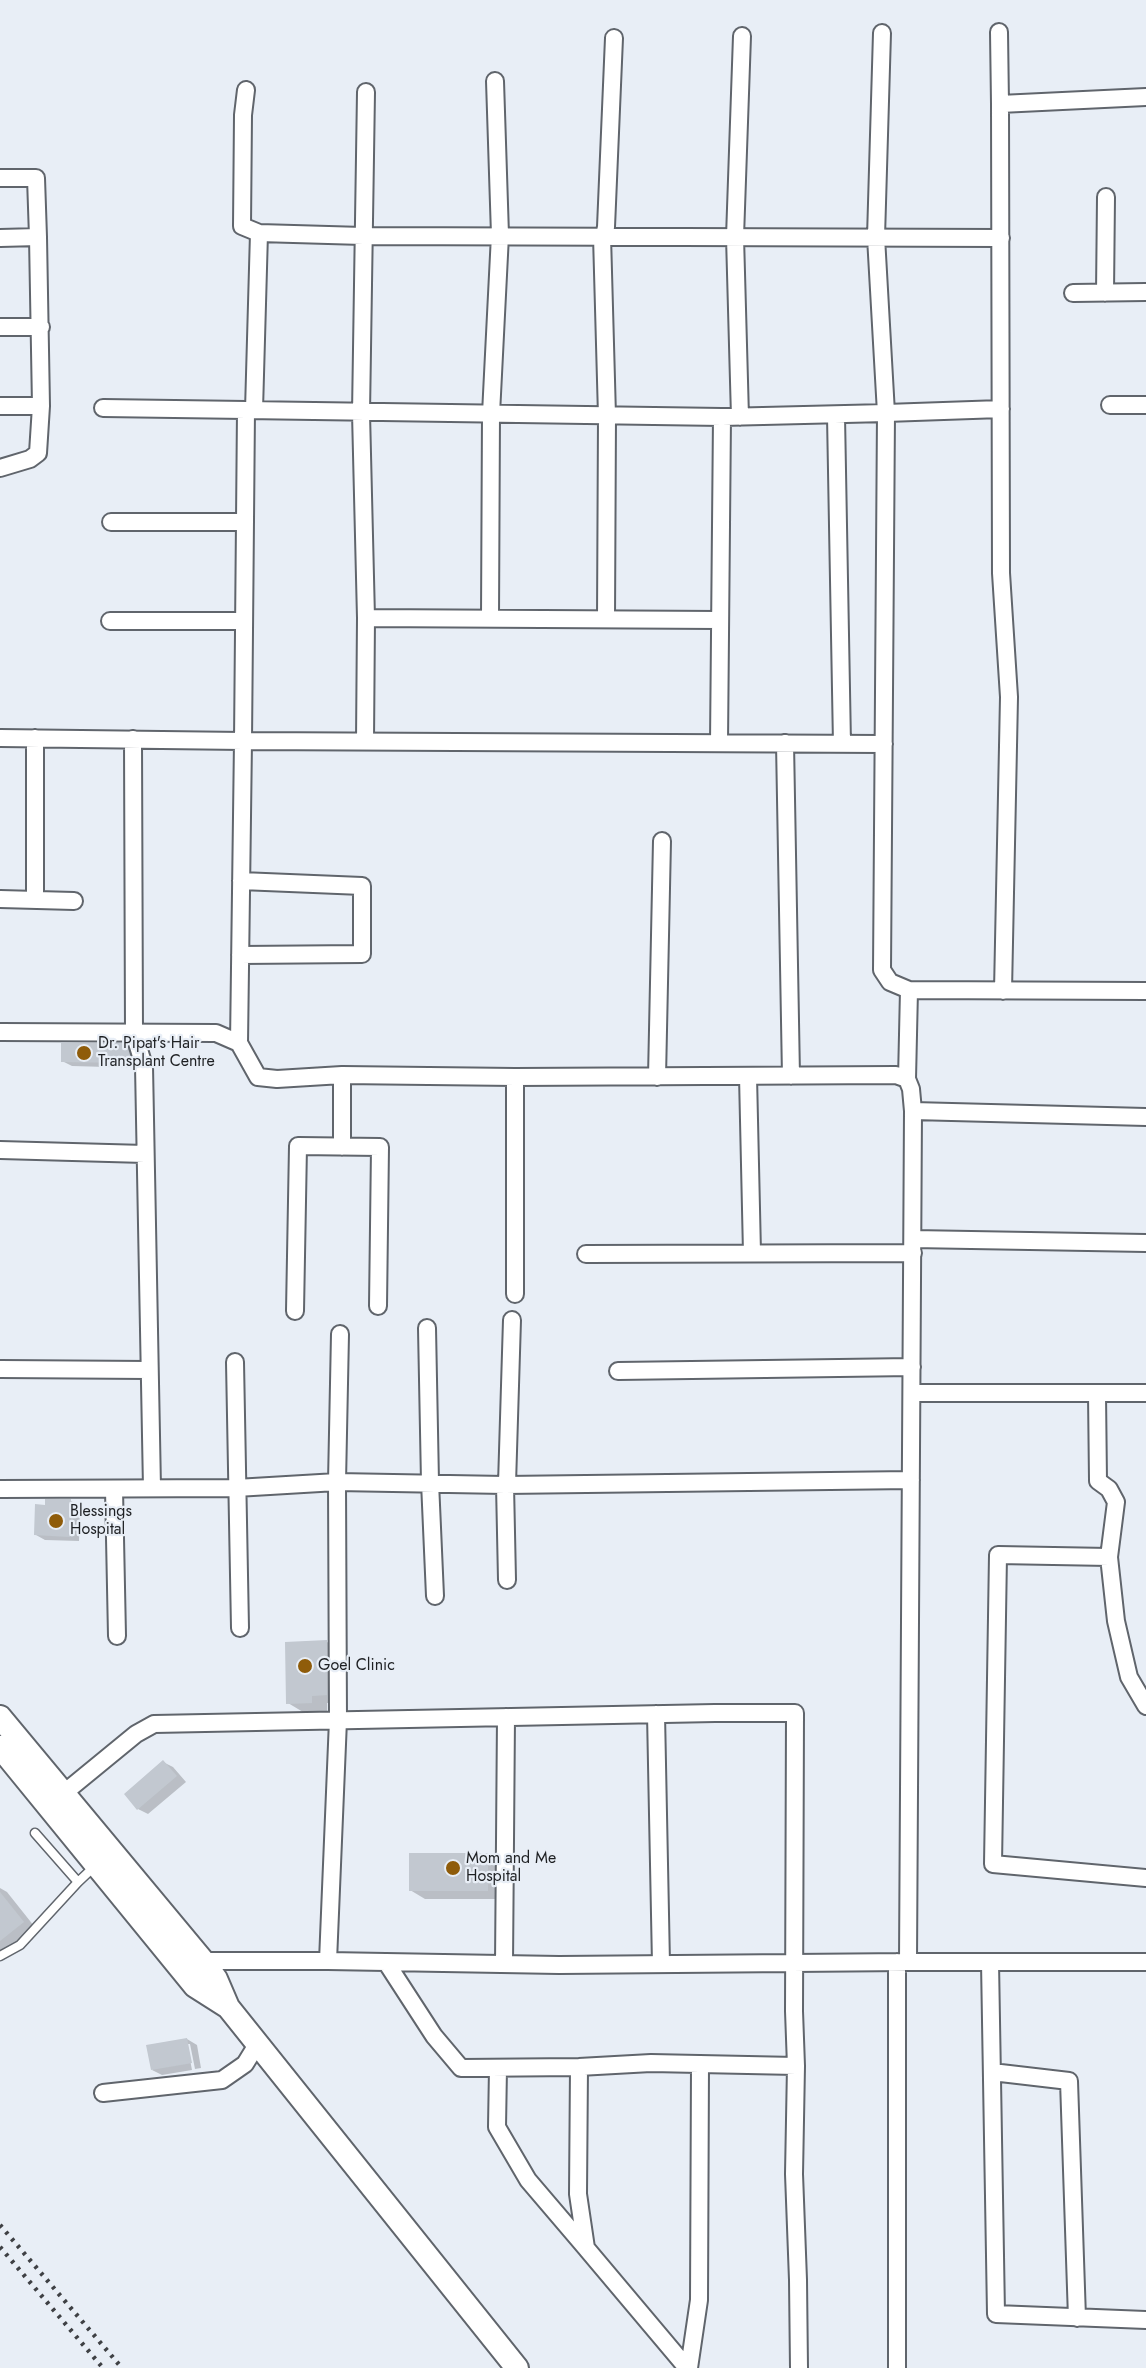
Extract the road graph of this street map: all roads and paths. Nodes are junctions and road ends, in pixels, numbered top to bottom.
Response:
1 (999, 32) dead end
2 (882, 33) dead end
3 (742, 36) dead end
4 (614, 38) dead end
5 (495, 81) dead end
6 (246, 90) dead end
7 (366, 92) dead end
8 (1146, 97) edge
9 (1000, 104) junction
10 (0, 178) edge
11 (1106, 198) dead end
12 (259, 233) junction
13 (500, 235) junction
14 (363, 236) junction
15 (602, 236) junction
16 (38, 237) junction
17 (735, 237) junction
18 (876, 237) junction
19 (0, 238) edge
20 (1000, 238) junction
21 (1106, 292) junction
22 (1146, 292) edge
23 (1073, 293) dead end
24 (0, 327) edge
25 (41, 327) junction
26 (1110, 405) dead end
27 (1146, 405) edge
28 (0, 406) edge
29 (41, 406) junction
30 (103, 408) dead end
31 (1001, 409) junction
32 (250, 410) junction
33 (361, 413) junction
34 (886, 413) junction
35 (491, 414) junction
36 (607, 416) junction
37 (836, 416) junction
38 (722, 417) junction
39 (740, 417) junction
40 (0, 468) edge
41 (111, 522) dead end
42 (245, 522) junction
43 (366, 618) junction
44 (490, 618) junction
45 (606, 619) junction
46 (719, 620) junction
47 (110, 621) dead end
48 (244, 621) junction
49 (0, 738) edge
50 (35, 738) junction
51 (134, 739) junction
52 (243, 741) junction
53 (365, 741) junction
54 (719, 743) junction
55 (785, 743) junction
56 (842, 744) junction
57 (884, 744) junction
58 (662, 841) dead end
59 (241, 881) junction
60 (0, 899) edge
61 (35, 900) junction
62 (74, 901) dead end
63 (240, 955) junction
64 (909, 990) junction
65 (1003, 991) junction
66 (1146, 992) edge
67 (0, 1032) edge
68 (134, 1033) junction
69 (239, 1043) junction
70 (342, 1075) junction
71 (748, 1076) junction
72 (791, 1076) junction
73 (515, 1077) junction
74 (657, 1077) junction
75 (907, 1079) junction
76 (913, 1111) junction
77 (1146, 1117) edge
78 (342, 1147) junction
79 (0, 1150) edge
80 (144, 1154) junction
81 (1146, 1243) edge
82 (913, 1246) junction
83 (752, 1253) junction
84 (586, 1254) dead end
85 (514, 1294) dead end
86 (378, 1306) dead end
87 (295, 1311) dead end
88 (512, 1320) dead end
89 (427, 1328) dead end
90 (340, 1334) dead end
91 (235, 1362) dead end
92 (912, 1367) junction
93 (0, 1369) edge
94 (149, 1370) junction
95 (618, 1371) dead end
96 (912, 1393) junction
97 (1146, 1393) edge
98 (1097, 1394) junction
99 (911, 1480) junction
100 (337, 1482) junction
101 (430, 1482) junction
102 (505, 1485) junction
103 (152, 1488) junction
104 (236, 1488) junction
105 (0, 1489) edge
106 (114, 1489) junction
107 (1109, 1557) junction
108 (507, 1580) dead end
109 (435, 1596) dead end
110 (240, 1628) dead end
111 (117, 1636) dead end
112 (1146, 1706) edge
113 (656, 1714) junction
114 (0, 1717) edge
115 (506, 1717) junction
116 (338, 1720) junction
117 (0, 1747) edge
118 (64, 1792) junction
119 (35, 1833) dead end
120 (105, 1858) junction
121 (1146, 1878) edge
122 (78, 1882) junction
123 (0, 1956) edge
124 (203, 1961) junction
125 (328, 1961) junction
126 (386, 1962) junction
127 (903, 1962) junction
128 (990, 1962) junction
129 (1146, 1962) edge
130 (794, 1963) junction
131 (504, 1964) junction
132 (660, 1964) junction
133 (228, 2007) junction
134 (258, 2043) junction
135 (700, 2064) junction
136 (796, 2066) junction
137 (579, 2067) junction
138 (498, 2068) junction
139 (992, 2072) junction
140 (103, 2093) dead end
141 (586, 2248) junction
142 (1077, 2318) junction
143 (1146, 2320) edge
144 (517, 2368) edge
145 (688, 2368) edge
146 (799, 2368) edge
147 (897, 2368) edge

1 - 9 street
2 - 18 street
3 - 17 street
4 - 15 street
5 - 13 street
6 - 12 street
7 - 14 street
8 - 9 street
9 - 20 street
10 - 16 street
11 - 21 street
12 - 14 street
12 - 32 street
13 - 14 street
13 - 15 street
13 - 35 street
14 - 33 street
15 - 17 street
15 - 36 street
16 - 19 street
16 - 25 street
17 - 18 street
17 - 39 street
18 - 20 street
18 - 34 street
20 - 31 street
21 - 22 street
21 - 23 street
24 - 25 street
25 - 29 street
26 - 27 street
28 - 29 street
29 - 40 street
30 - 32 street
31 - 34 street
31 - 65 street
32 - 33 street
32 - 42 street
33 - 35 street
33 - 43 street
34 - 37 street
34 - 57 street
35 - 36 street
35 - 44 street
36 - 38 street
36 - 45 street
37 - 39 street
37 - 56 street
38 - 39 street
38 - 46 street
41 - 42 street
42 - 48 street
43 - 44 street
43 - 53 street
44 - 45 street
45 - 46 street
46 - 54 street
47 - 48 street
48 - 52 street
49 - 50 street
50 - 51 street
50 - 61 street
51 - 52 street
51 - 68 street
52 - 53 street
52 - 59 street
53 - 54 street
54 - 55 street
55 - 56 street
55 - 72 street
56 - 57 street
57 - 64 street
58 - 74 street
59 - 63 street
59 - 63 street
60 - 61 street
61 - 62 street
63 - 69 street
64 - 65 street
64 - 75 street
65 - 66 street
67 - 68 street
68 - 69 street
68 - 80 street
69 - 70 street
70 - 73 street
70 - 78 street
71 - 72 street
71 - 74 street
71 - 83 street
72 - 75 street
73 - 74 street
73 - 85 street
75 - 76 street
76 - 77 street
76 - 82 street
78 - 86 street
78 - 87 street
79 - 80 street
80 - 94 street
81 - 82 street
82 - 83 street
82 - 92 street
83 - 84 street
88 - 102 street
89 - 101 street
90 - 100 street
91 - 104 street
92 - 95 street
92 - 96 street
93 - 94 street
94 - 103 street
96 - 98 street
96 - 99 street
97 - 98 street
98 - 107 street
99 - 102 street
99 - 127 street
100 - 101 street
100 - 104 street
100 - 116 street
101 - 102 street
101 - 109 street
102 - 108 street
103 - 104 street
103 - 106 street
104 - 110 street
105 - 106 street
106 - 111 street
107 - 112 street
107 - 121 street
113 - 115 street
113 - 130 street
113 - 132 street
114 - 118 street
115 - 116 street
115 - 131 street
116 - 118 street
116 - 125 street
117 - 120 street
118 - 120 street
119 - 122 lane
120 - 122 lane
120 - 124 street
120 - 133 street
122 - 123 lane
124 - 125 street
124 - 133 street
125 - 126 street
126 - 131 street
126 - 138 street
127 - 128 street
127 - 130 street
127 - 147 street
128 - 129 street
128 - 139 street
130 - 132 street
130 - 136 street
131 - 132 street
133 - 134 street
134 - 140 street
134 - 144 street
135 - 136 street
135 - 137 street
135 - 145 street
136 - 146 street
137 - 138 street
137 - 141 street
138 - 141 street
139 - 142 street
139 - 142 street
141 - 145 street
142 - 143 street

